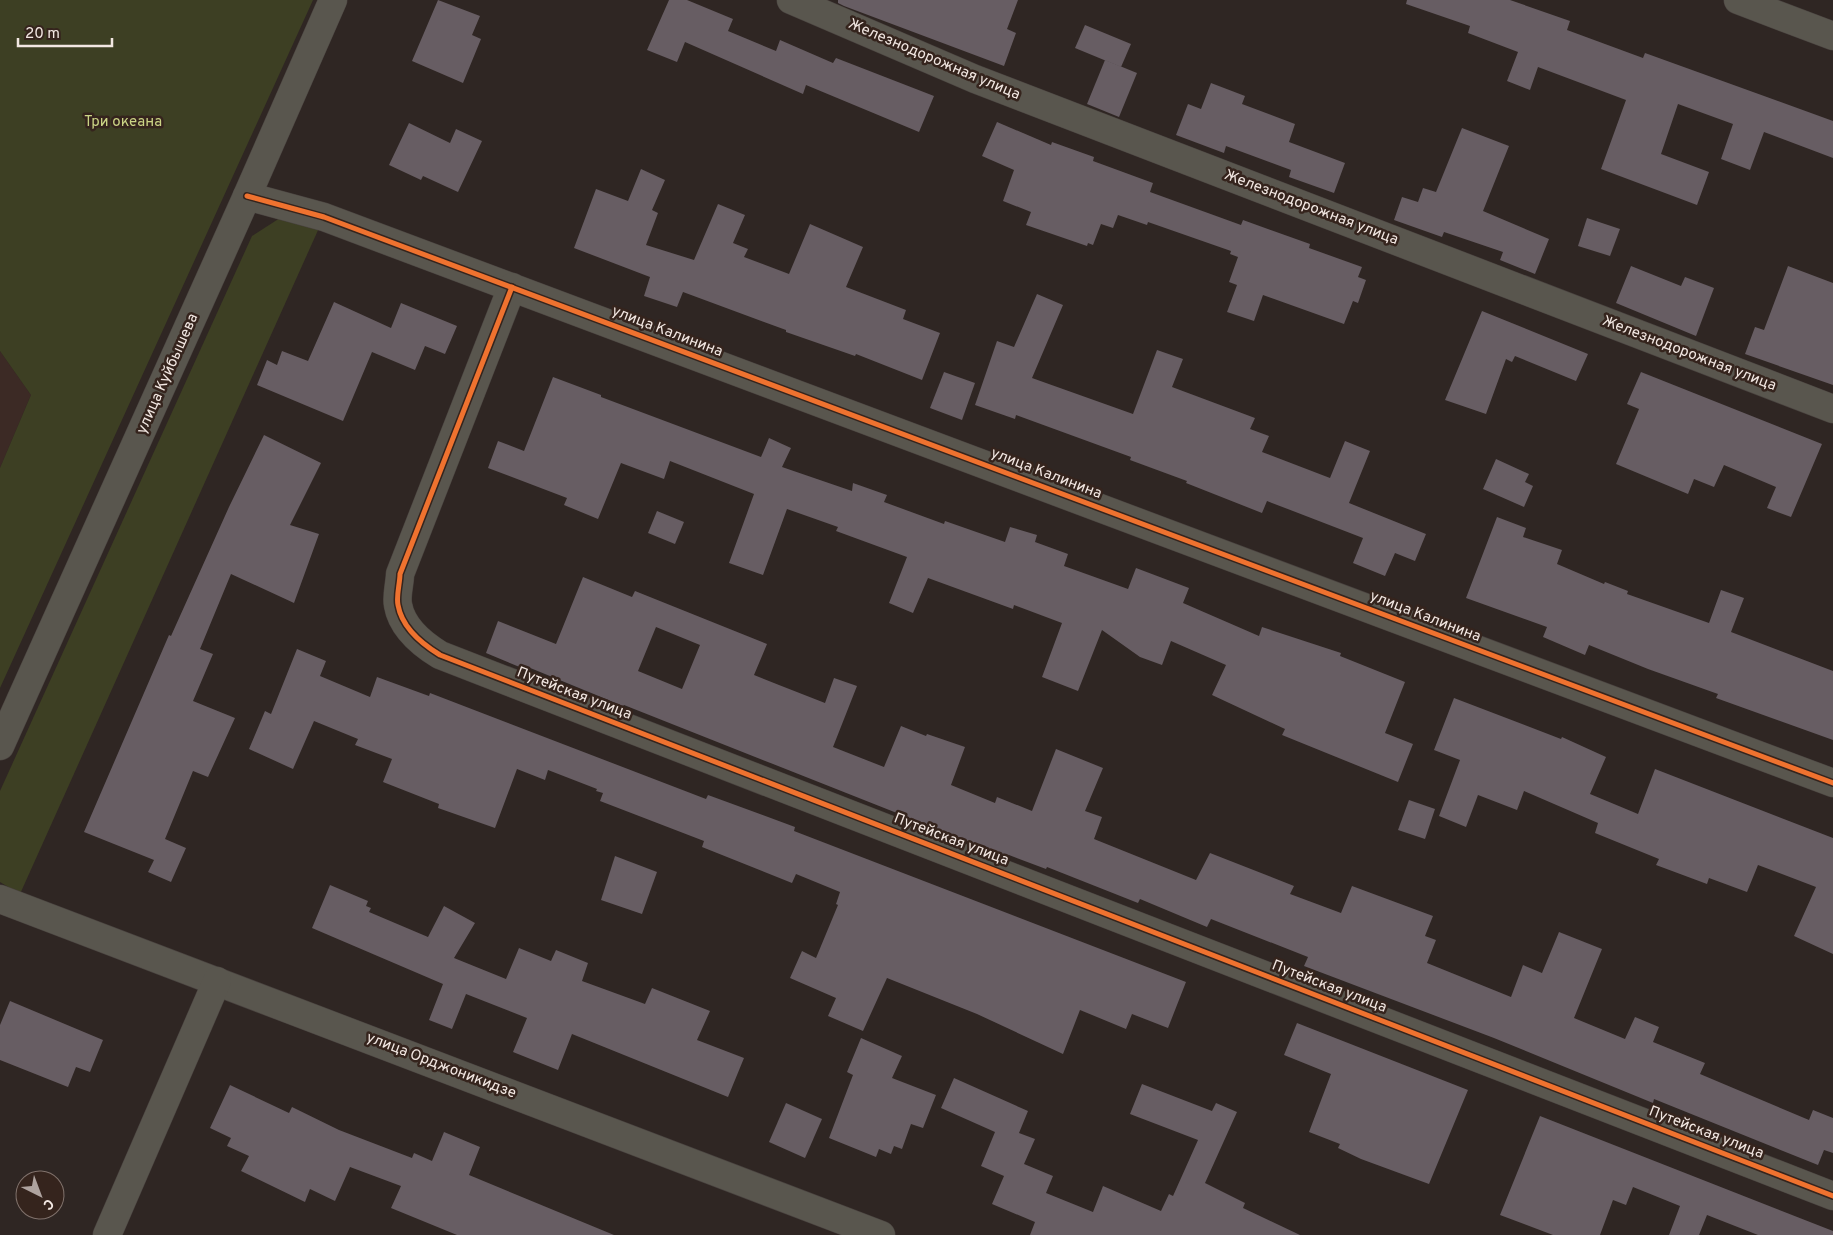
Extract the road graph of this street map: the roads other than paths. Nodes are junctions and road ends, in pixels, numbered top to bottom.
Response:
1 (333, 0) edge
2 (791, 0) edge
3 (1738, 0) edge
4 (1833, 36) edge
5 (247, 196) junction
6 (512, 287) junction
7 (1833, 409) edge
8 (0, 746) edge
9 (1833, 783) edge
10 (0, 899) edge
11 (217, 982) junction
12 (1833, 1196) edge
13 (107, 1235) edge
14 (881, 1235) edge

1 - 5 street, улица Куйбышева
2 - 7 street, Железнодорожная улица
3 - 4 street
5 - 6 street, улица Калинина
5 - 8 street, улица Куйбышева
6 - 9 street, улица Калинина
6 - 12 street, Путейская улица
10 - 11 street, улица Орджоникидзе
11 - 13 street
11 - 14 street, улица Орджоникидзе

